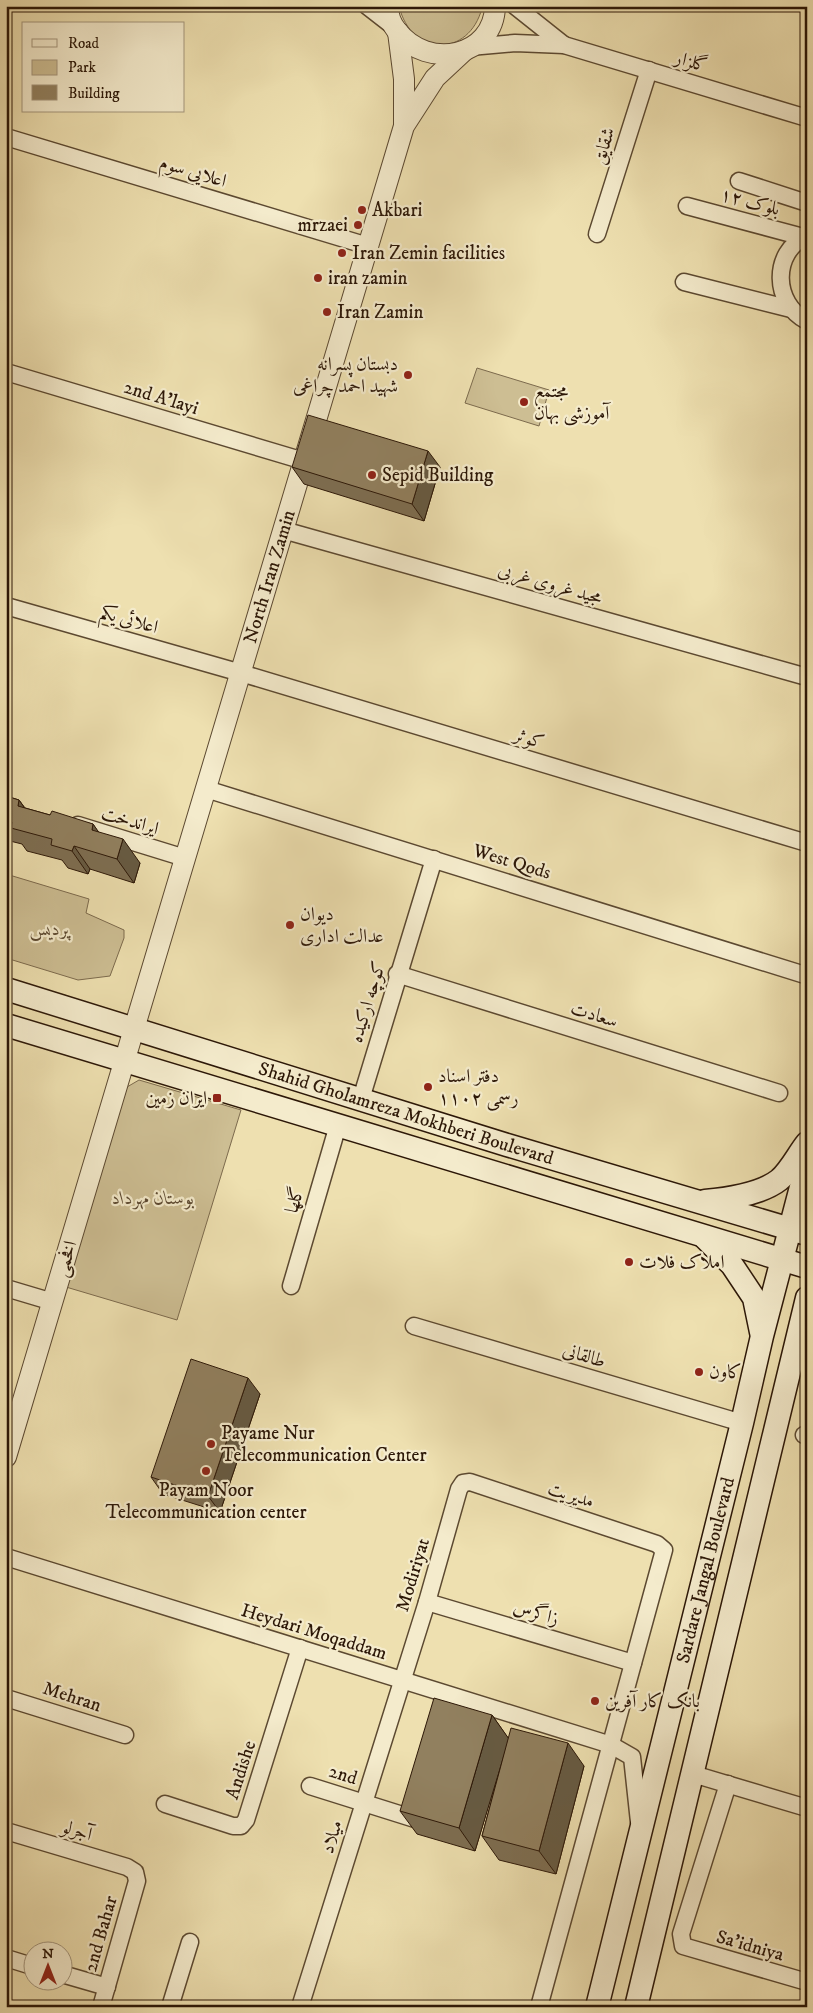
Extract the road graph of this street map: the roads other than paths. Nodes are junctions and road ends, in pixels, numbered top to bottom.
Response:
1 (367, 6) edge
2 (388, 6) edge
3 (495, 6) edge
4 (515, 6) edge
5 (396, 30) junction
6 (564, 45) junction
7 (467, 49) junction
8 (649, 70) junction
9 (807, 118) edge
10 (404, 126) junction
11 (6, 137) edge
12 (740, 181) dead end
13 (807, 203) edge
14 (687, 206) dead end
15 (597, 234) dead end
16 (805, 236) edge
17 (368, 246) junction
18 (684, 282) dead end
19 (791, 309) junction
20 (807, 321) edge
21 (6, 372) edge
22 (304, 461) junction
23 (283, 530) junction
24 (6, 606) edge
25 (241, 673) junction
26 (807, 677) edge
27 (206, 789) junction
28 (64, 821) edge
29 (807, 843) edge
30 (185, 858) junction
31 (434, 859) junction
32 (397, 974) junction
33 (805, 975) dead end
34 (6, 989) edge
35 (6, 1025) edge
36 (135, 1028) junction
37 (125, 1061) junction
38 (779, 1093) dead end
39 (360, 1099) junction
40 (338, 1125) junction
41 (807, 1143) edge
42 (807, 1164) edge
43 (695, 1202) junction
44 (798, 1232) edge
45 (702, 1235) junction
46 (782, 1260) junction
47 (807, 1267) edge
48 (291, 1286) dead end
49 (6, 1288) edge
50 (807, 1298) edge
51 (53, 1302) junction
52 (414, 1326) dead end
53 (762, 1336) junction
54 (800, 1341) edge
55 (12, 1419) edge
56 (742, 1424) junction
57 (6, 1457) edge
58 (6, 1557) edge
59 (427, 1602) junction
60 (300, 1648) junction
61 (633, 1663) junction
62 (401, 1680) junction
63 (6, 1698) edge
64 (125, 1735) dead end
65 (611, 1745) junction
66 (693, 1774) junction
67 (728, 1784) junction
68 (310, 1786) dead end
69 (364, 1802) junction
70 (165, 1804) dead end
71 (807, 1808) edge
72 (415, 1819) edge
73 (6, 1831) edge
74 (640, 1833) junction
75 (135, 1872) joint
76 (190, 1942) dead end
77 (6, 1958) edge
78 (22, 1963) edge
79 (72, 1977) edge
80 (807, 1982) edge
81 (107, 1987) junction
82 (101, 2007) edge
83 (170, 2007) edge
84 (300, 2007) edge
85 (539, 2007) edge
86 (597, 2007) edge
87 (636, 2007) edge

1 - 5 street
2 - 5 street, North Iran Zamin
3 - 7 street, North Iran Zamin
4 - 6 street
5 - 7 street
5 - 10 street, North Iran Zamin
6 - 7 street
6 - 8 street, گلزار
7 - 10 street, North Iran Zamin
8 - 9 street, گلزار
8 - 15 street, شقایق
10 - 17 street, North Iran Zamin
11 - 17 street, اعلایی سوم
12 - 13 street
14 - 16 street, بلوک ۱۲
16 - 19 street
17 - 22 street, North Iran Zamin
18 - 19 street
19 - 20 street
21 - 22 street, 2nd A'layi
22 - 23 street, North Iran Zamin
23 - 25 street, North Iran Zamin
23 - 26 street, مجید غروی غربی
24 - 25 street, اعلائی یکم
25 - 27 street, North Iran Zamin
25 - 29 street, کوثر
27 - 30 street, North Iran Zamin
27 - 31 street, West Qods
28 - 30 street, ایراندخت
30 - 36 street, North Iran Zamin
31 - 32 street, کوچه ارکیده
31 - 33 street, West Qods
32 - 38 street, سعادت
32 - 39 street, کوچه ارکیده
34 - 36 main road, Shahid Gholamreza Mokhberi Boulevard
35 - 37 main road, Shahid Gholamreza Mokhberi Boulevard
36 - 37 street, افخمی
36 - 39 main road, Shahid Gholamreza Mokhberi Boulevard
37 - 40 main road, Shahid Gholamreza Mokhberi Boulevard
37 - 51 street, افخمی
39 - 43 main road, Shahid Gholamreza Mokhberi Boulevard
40 - 45 main road, Shahid Gholamreza Mokhberi Boulevard
40 - 48 street, گلها
41 - 43 main road
42 - 44 main road, Sardare Jangal Boulevard
43 - 44 main road, Shahid Gholamreza Mokhberi Boulevard
44 - 46 main road, Sardare Jangal Boulevard
45 - 46 main road, Shahid Gholamreza Mokhberi Boulevard
45 - 53 main road
46 - 47 main road, Shahid Gholamreza Mokhberi Boulevard
46 - 53 main road, Sardare Jangal Boulevard
49 - 51 street
50 - 54 main road, Sardare Jangal Boulevard
51 - 55 street, افخمی
52 - 56 street, طالقانی
53 - 56 main road, Sardare Jangal Boulevard
54 - 66 main road, Sardare Jangal Boulevard
55 - 57 street, افخمی
56 - 74 main road, Sardare Jangal Boulevard
58 - 60 street, Heydari Moqaddam
59 - 61 street, زاگرس
59 - 61 street, مدیریت
59 - 62 street, Modiriyat
60 - 62 street, Heydari Moqaddam
60 - 70 street, Andishe
61 - 65 street
62 - 65 street, Heydari Moqaddam
62 - 69 street, میلاد
63 - 64 street, Mehran
65 - 74 street, Heydari Moqaddam
65 - 85 street
66 - 67 street
66 - 87 main road, Sardare Jangal Boulevard
67 - 71 street
67 - 80 street, Sa'idniya
68 - 69 street, 2nd
69 - 72 street, 2nd
69 - 84 street, میلاد
73 - 75 street, آجرلو
74 - 86 main road, Sardare Jangal Boulevard
75 - 81 street, 2nd Bahar
76 - 83 street
77 - 78 street
79 - 81 street
81 - 82 street, 2nd Bahar

